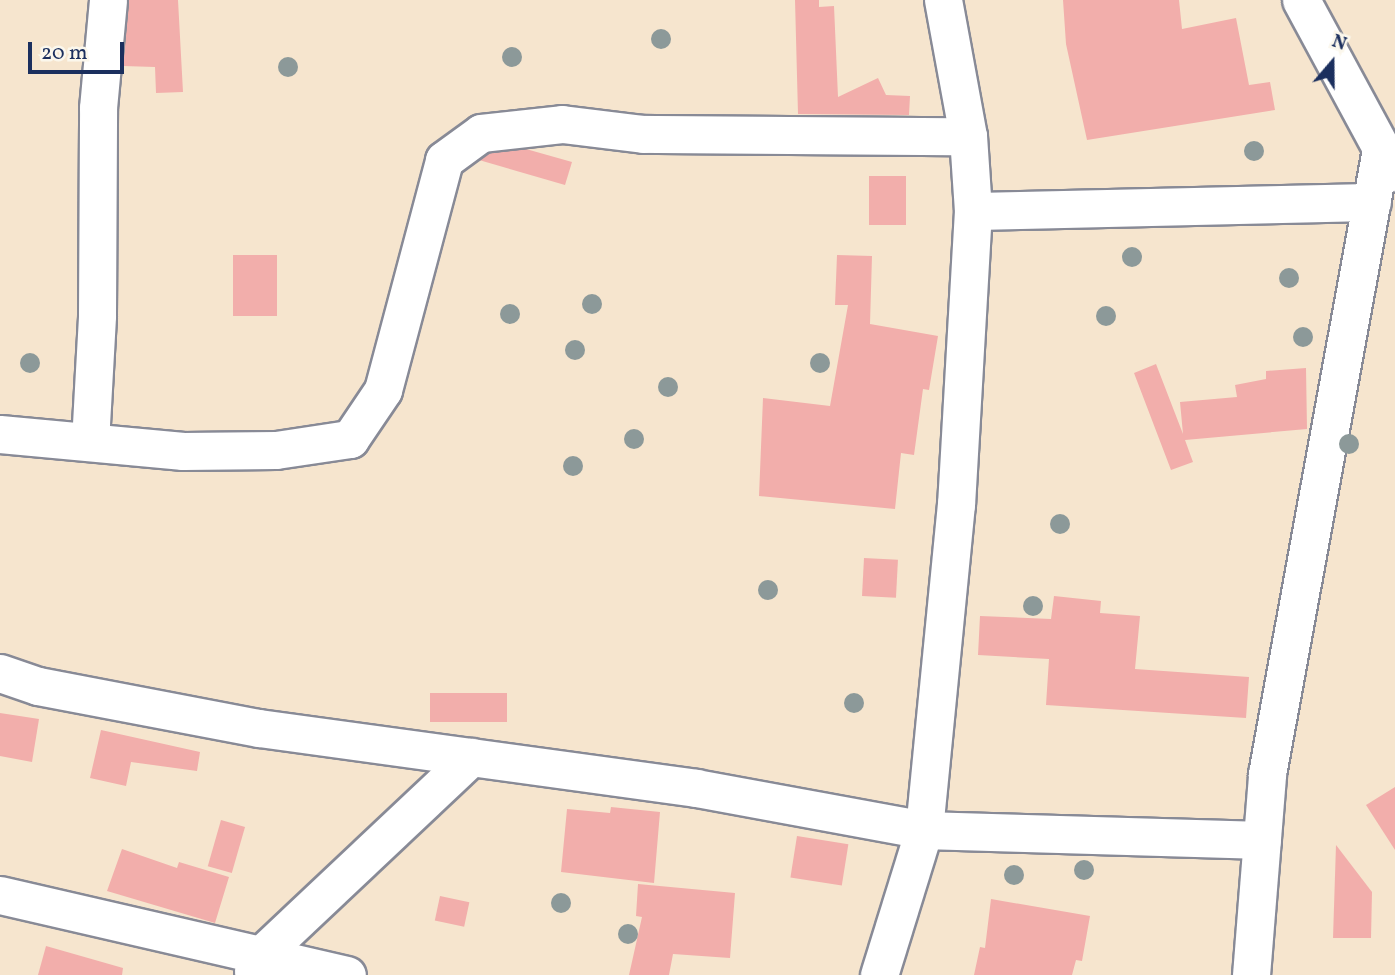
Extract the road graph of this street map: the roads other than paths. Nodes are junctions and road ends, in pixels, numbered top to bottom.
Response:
1 (108, 0) edge
2 (943, 0) edge
3 (1301, 0) edge
4 (968, 135) junction
5 (1388, 161) edge
6 (1371, 202) junction
7 (974, 211) junction
8 (0, 434) edge
9 (90, 442) junction
10 (0, 673) edge
11 (471, 757) junction
12 (925, 830) junction
13 (1262, 840) junction
14 (0, 895) edge
15 (256, 965) edge
16 (347, 975) edge
17 (879, 975) edge
18 (1251, 975) edge

1 - 9 street
2 - 4 street
3 - 5 street
4 - 7 street
4 - 9 street
5 - 6 street
6 - 7 street
6 - 13 street
7 - 12 street
8 - 9 street
10 - 11 street
11 - 12 street
11 - 15 street
12 - 13 street
12 - 17 street
13 - 18 street
14 - 15 street
15 - 16 street

